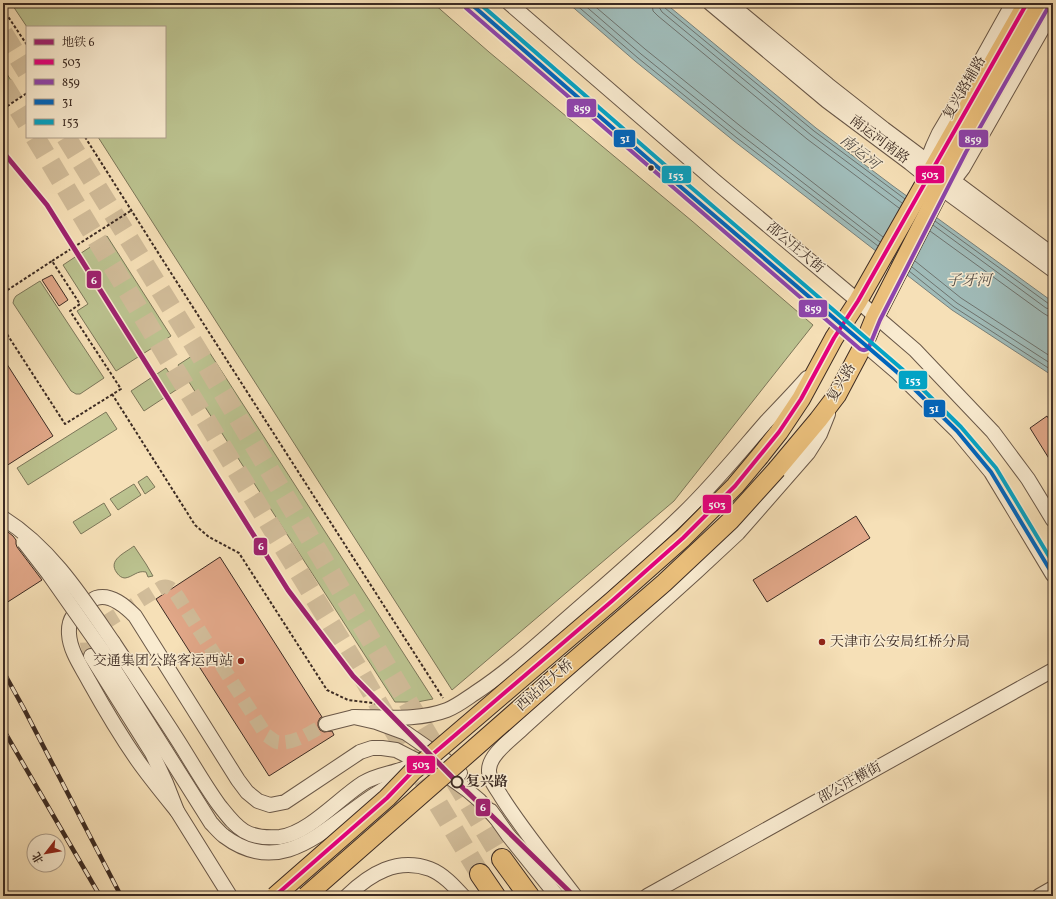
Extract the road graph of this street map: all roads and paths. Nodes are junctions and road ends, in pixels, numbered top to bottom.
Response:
1 (470, 3) edge
2 (509, 3) edge
3 (710, 3) edge
4 (729, 3) edge
5 (1013, 3) edge
6 (1027, 3) edge
7 (1044, 3) edge
8 (3, 9) edge
9 (1053, 10) edge
10 (26, 44) edge
11 (26, 94) edge
12 (3, 109) edge
13 (86, 138) edge
14 (936, 180) junction
15 (132, 210) junction
16 (1053, 255) edge
17 (52, 261) junction
18 (1053, 270) edge
19 (3, 293) edge
20 (858, 301) junction
21 (875, 317) junction
22 (842, 325) junction
23 (3, 328) edge
24 (864, 344) junction
25 (820, 365) junction
26 (112, 394) junction
27 (837, 395) junction
28 (760, 456) joint
29 (777, 469) joint
30 (3, 519) edge
31 (1053, 520) edge
32 (1053, 575) edge
33 (91, 656) tunnel mouth
34 (1053, 670) edge
35 (485, 686) junction
36 (439, 701) dead end
37 (386, 705) dead end
38 (354, 717) junction
39 (326, 724) tunnel mouth
40 (524, 727) junction
41 (432, 750) junction
42 (415, 767) junction
43 (177, 811) junction
44 (496, 818) junction
45 (502, 859) tunnel mouth
46 (480, 874) tunnel mouth
47 (1053, 888) edge
48 (230, 896) edge
49 (275, 896) edge
50 (306, 896) edge
51 (347, 896) edge
52 (463, 896) edge
53 (495, 896) edge
54 (529, 896) edge
55 (556, 896) edge
56 (575, 896) edge
57 (648, 896) edge
58 (1039, 896) edge

1 - 22 street, 邵公庄大街
2 - 20 street, 邵公庄大街
3 - 14 street, 南运河南路
4 - 14 street, 南运河南路
5 - 14 street, 复兴路辅路
6 - 14 main road
7 - 14 main road
8 - 10 path
9 - 14 street
11 - 12 path
13 - 15 path
14 - 16 street, 南运河南路
14 - 18 street, 南运河南路
14 - 20 main road, 复兴路
14 - 21 main road, 复兴路
15 - 17 path
15 - 36 path
17 - 19 path
17 - 26 path
20 - 21 street, 邵公庄大街
20 - 22 main road, 复兴路
21 - 24 main road, 复兴路
21 - 31 street, 邵公庄大街
22 - 24 street, 邵公庄大街
22 - 25 main road, 复兴路
23 - 26 path
24 - 27 main road, 复兴路
24 - 32 street, 邵公庄大街
25 - 28 main road, 复兴路
25 - 35 street
26 - 37 path
27 - 29 main road, 复兴路
27 - 40 street
28 - 42 main road, 西站西大桥, bridge
29 - 50 main road, 西站西大桥, bridge
30 - 42 street, bridge
30 - 42 street, bridge
33 - 43 street
34 - 57 street, 邵公庄横街
35 - 38 street
35 - 40 street
38 - 39 street
38 - 41 street
40 - 56 street
41 - 42 street
41 - 44 street
42 - 43 street
42 - 44 street
42 - 49 main road, 西站西大桥, bridge
43 - 48 street
44 - 55 street
45 - 54 highway
46 - 53 highway
47 - 58 street
51 - 52 street

